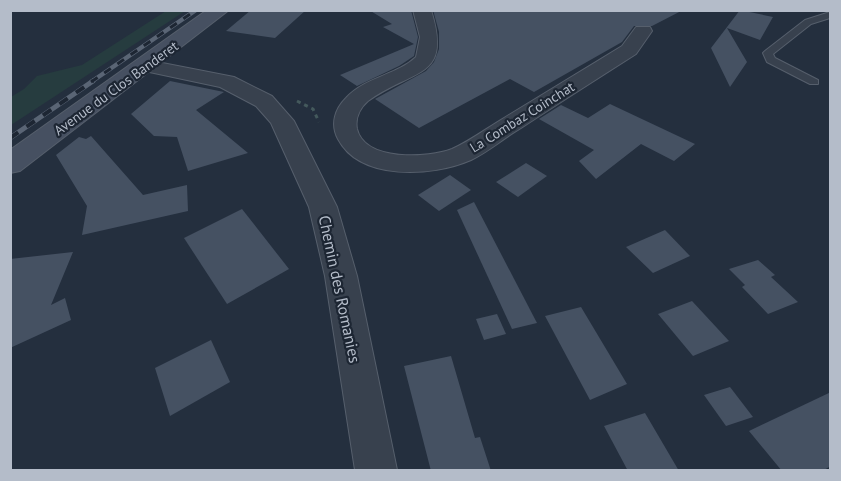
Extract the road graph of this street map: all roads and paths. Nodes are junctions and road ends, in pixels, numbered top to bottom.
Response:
1 (220, 10) edge
2 (422, 10) edge
3 (831, 15) edge
4 (643, 31) dead end
5 (147, 66) junction
6 (814, 82) dead end
7 (10, 164) edge
8 (376, 471) edge

1 - 5 main road, Avenue du Clos Banderet
2 - 4 street, La Combaz Coinchat
3 - 6 lane
5 - 7 main road, Avenue du Clos Banderet
5 - 8 street, Chemin des Romanies

